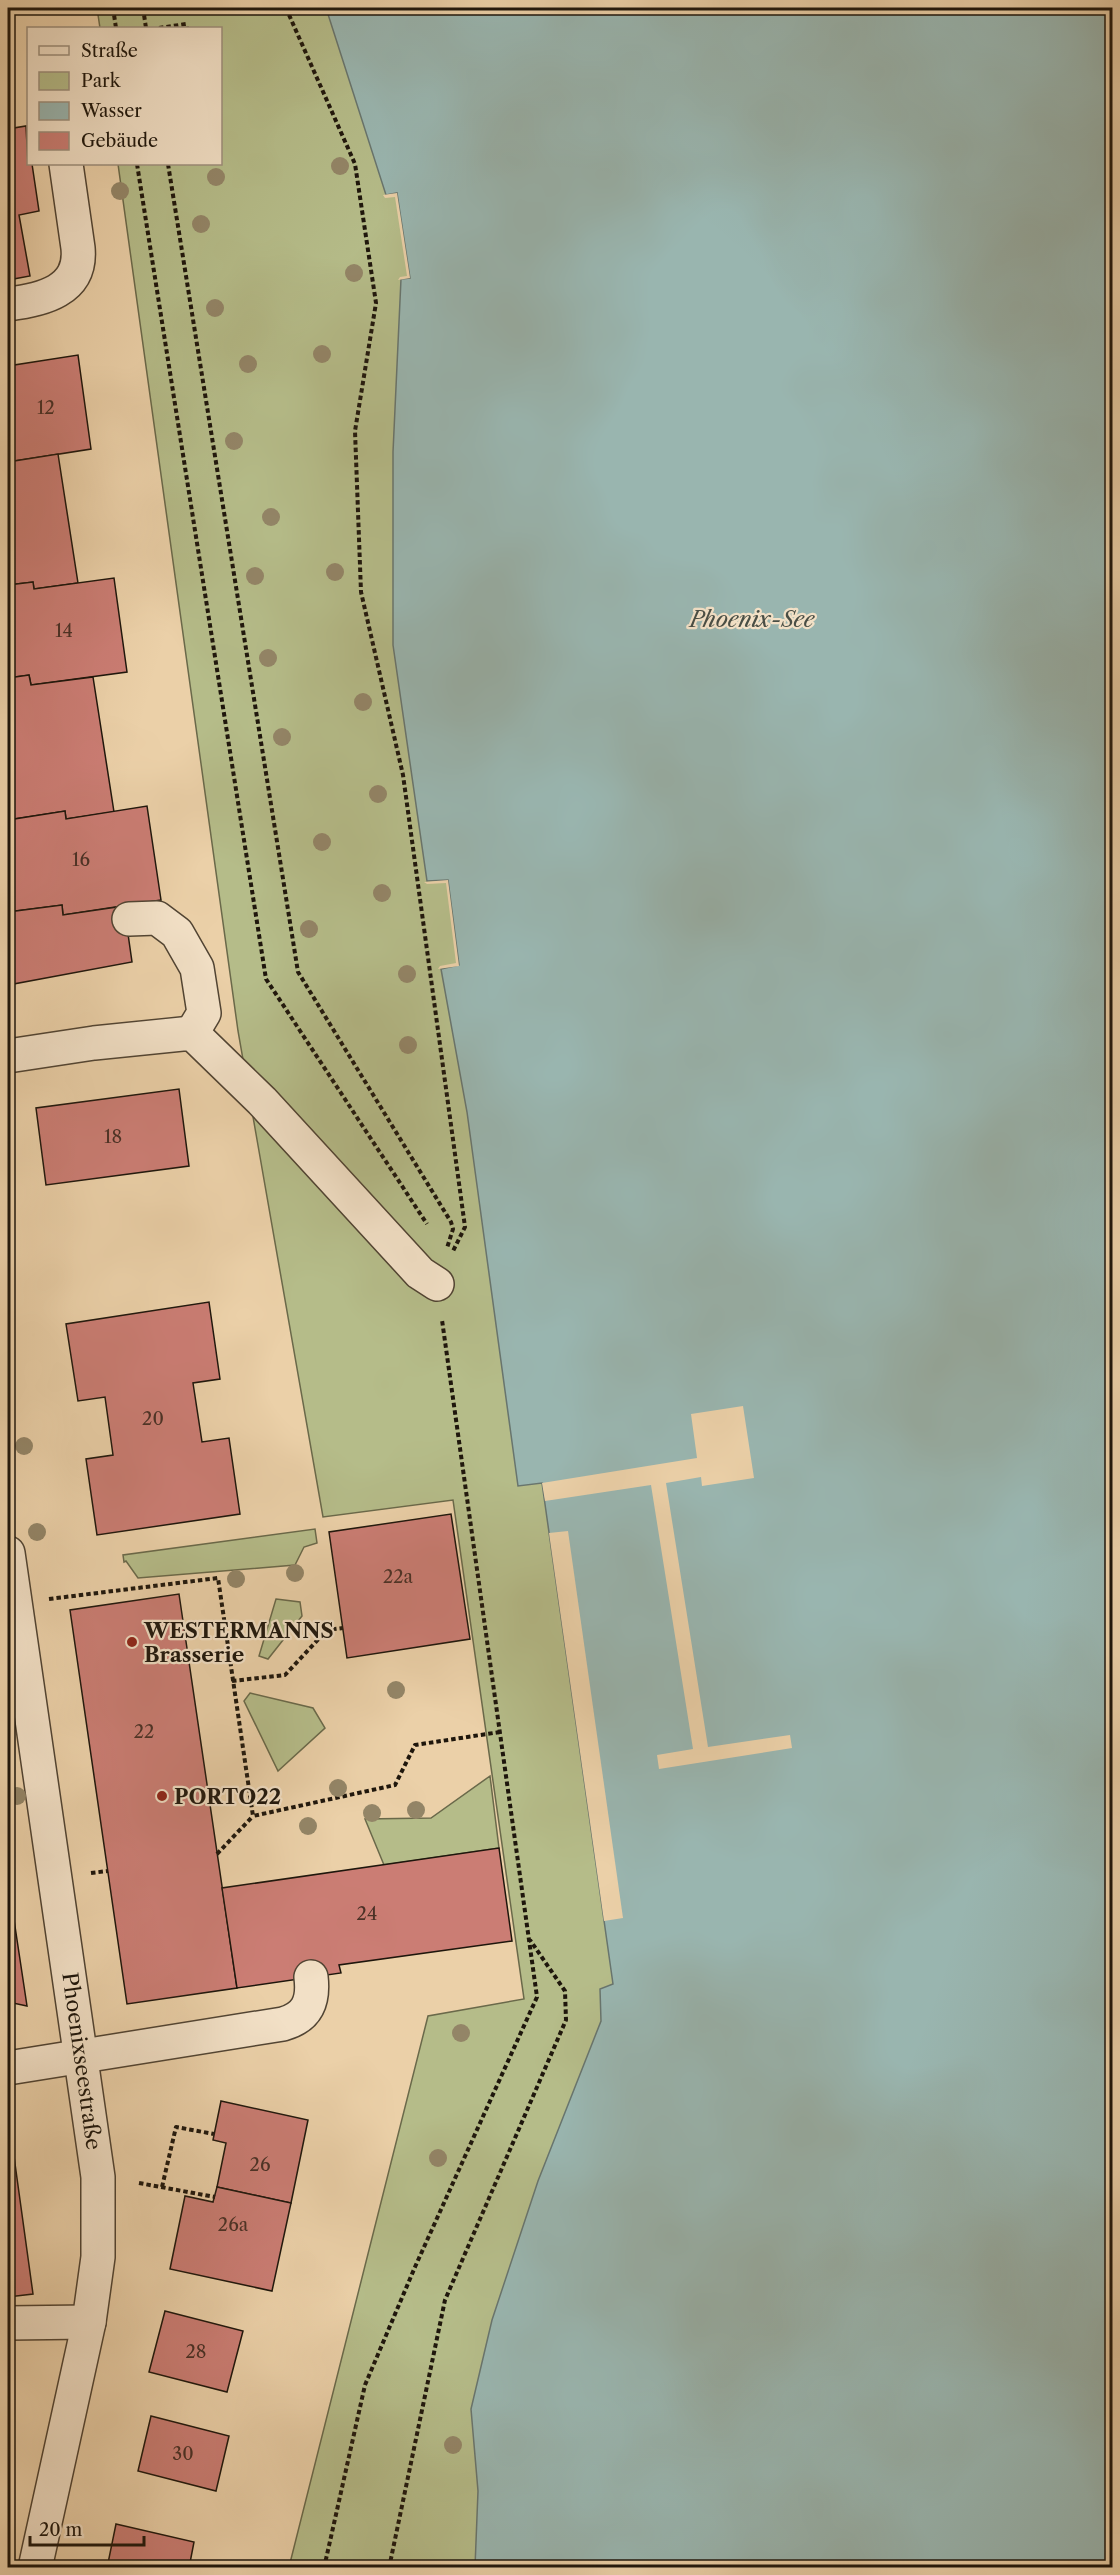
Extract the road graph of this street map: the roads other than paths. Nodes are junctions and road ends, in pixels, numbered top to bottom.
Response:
1 (66, 165) edge
2 (8, 304) edge
3 (129, 919) dead end
4 (192, 1033) junction
5 (8, 1056) edge
6 (437, 1284) road end
7 (8, 1553) edge
8 (311, 1977) dead end
9 (81, 2056) junction
10 (8, 2068) edge
11 (89, 2322) junction
12 (8, 2323) edge
13 (35, 2568) edge

1 - 2 street
3 - 4 street
4 - 5 street
4 - 6 street
7 - 9 street, Phoenixseestraße
8 - 9 street
9 - 10 street
9 - 11 street, Phoenixseestraße
11 - 12 street
11 - 13 street, Phoenixseestraße

